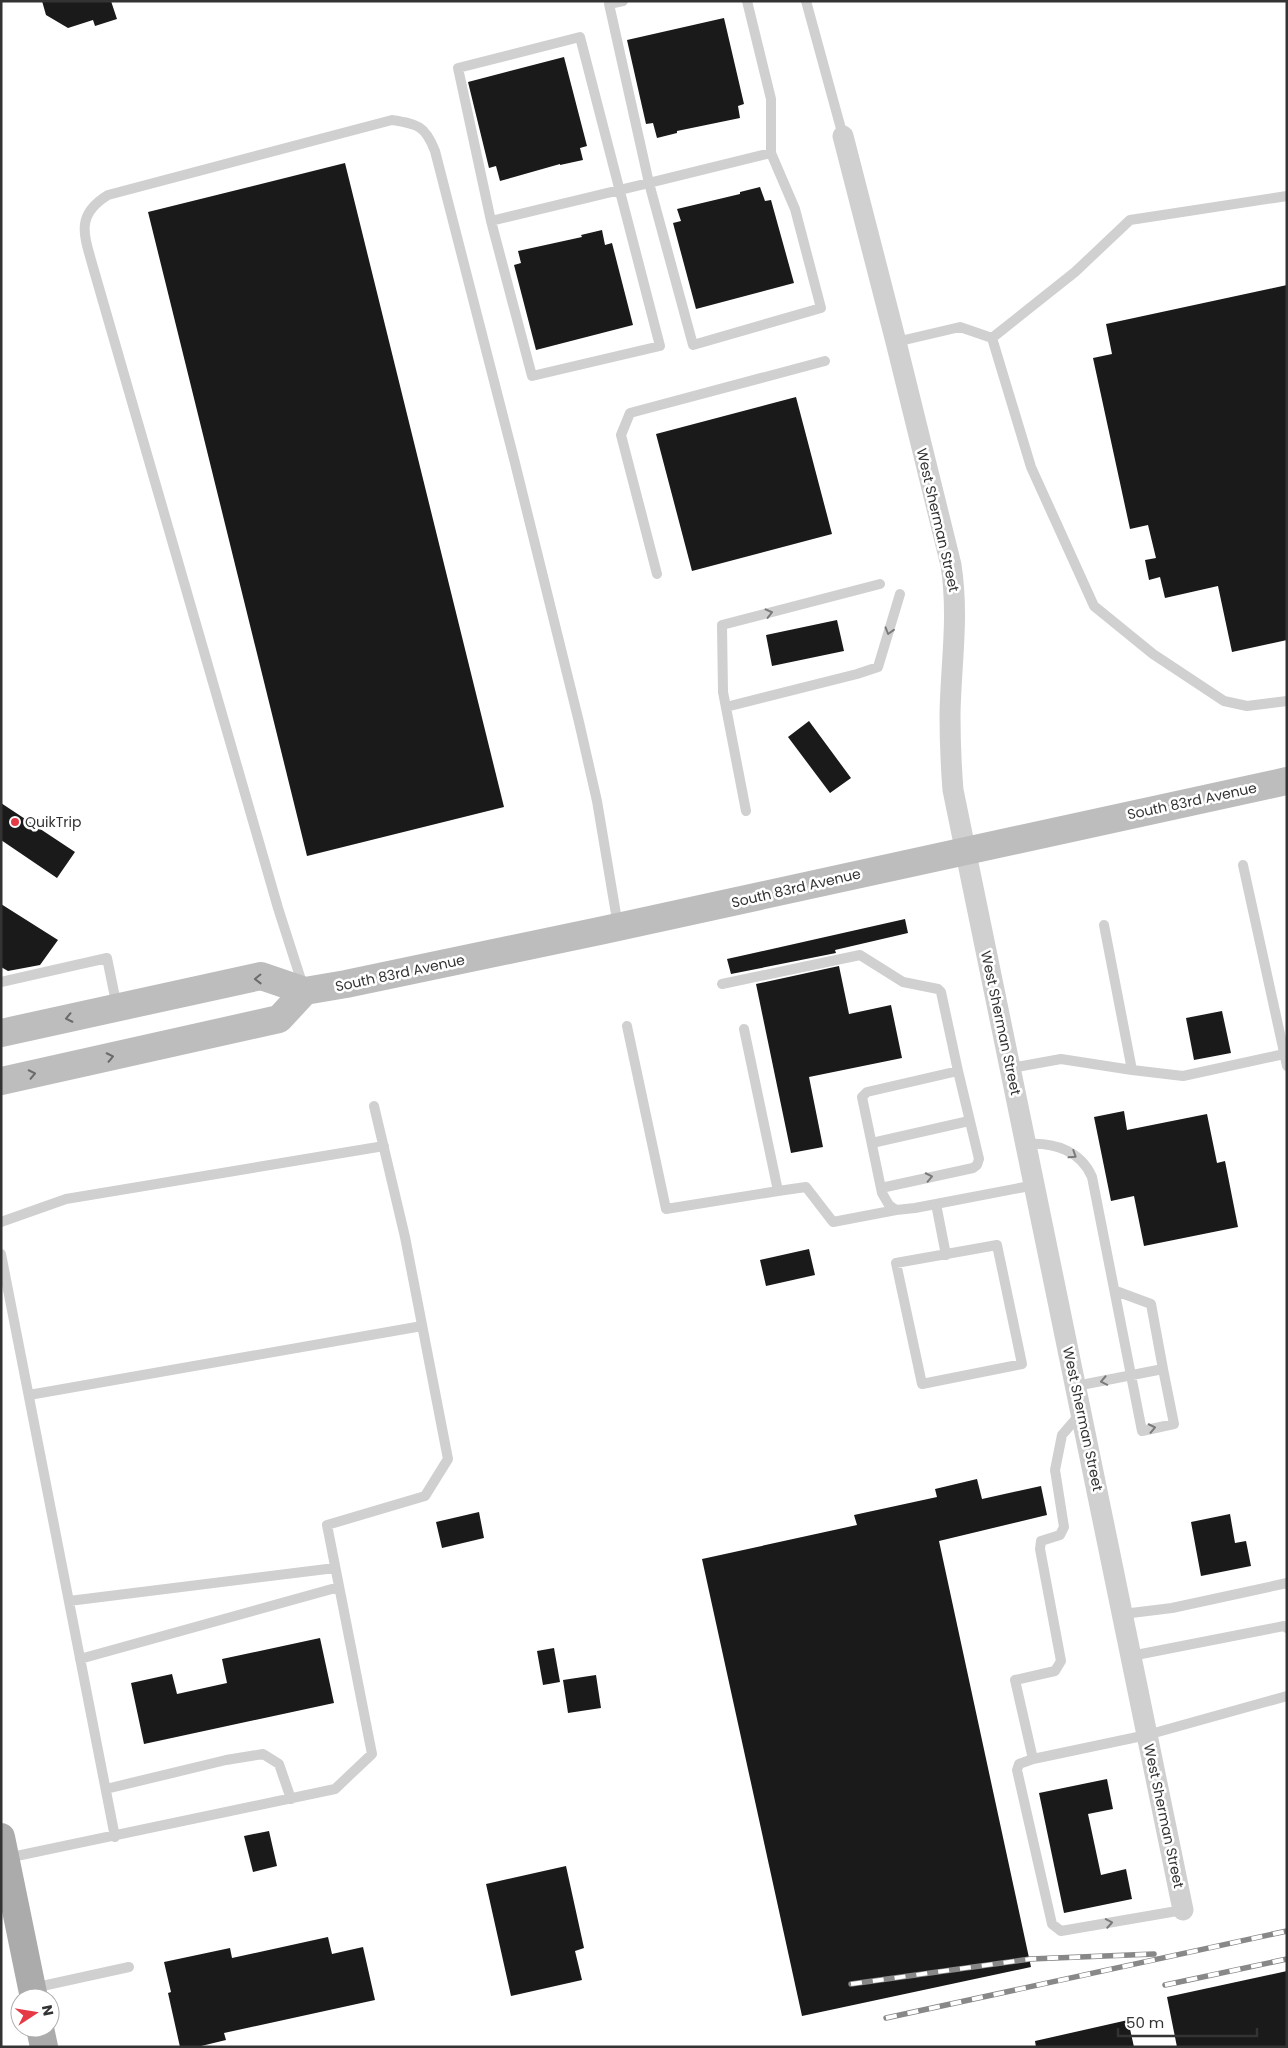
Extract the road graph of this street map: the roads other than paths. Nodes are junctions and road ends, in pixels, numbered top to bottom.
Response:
1 (623, 1) edge
2 (747, 1) edge
3 (806, 1) edge
4 (842, 136) joint
5 (771, 153) junction
6 (648, 183) junction
7 (620, 190) junction
8 (1287, 196) edge
9 (491, 221) junction
10 (992, 338) junction
11 (896, 342) junction
12 (825, 361) dead end
13 (657, 574) dead end
14 (880, 584) dead end
15 (900, 594) dead end
16 (1287, 701) edge
17 (726, 707) junction
18 (1287, 780) edge
19 (746, 811) dead end
20 (965, 850) junction
21 (1243, 865) dead end
22 (1104, 925) dead end
23 (618, 927) junction
24 (1, 982) edge
25 (722, 984) dead end
26 (305, 991) junction
27 (117, 1008) junction
28 (626, 1026) dead end
29 (744, 1029) dead end
30 (1, 1033) edge
31 (1284, 1054) junction
32 (1287, 1066) edge
33 (1011, 1068) junction
34 (1132, 1070) junction
35 (958, 1071) junction
36 (1, 1081) edge
37 (374, 1106) dead end
38 (969, 1121) junction
39 (872, 1143) junction
40 (1026, 1144) junction
41 (384, 1146) junction
42 (1035, 1185) junction
43 (881, 1188) junction
44 (778, 1191) junction
45 (936, 1204) junction
46 (896, 1210) junction
47 (1, 1222) edge
48 (1, 1254) edge
49 (946, 1255) junction
50 (1116, 1291) junction
51 (422, 1326) junction
52 (1163, 1369) junction
53 (1131, 1376) junction
54 (1076, 1386) junction
55 (29, 1395) junction
56 (1082, 1412) junction
57 (336, 1568) junction
58 (1287, 1583) edge
59 (339, 1587) junction
60 (69, 1601) junction
61 (1123, 1614) junction
62 (1287, 1628) edge
63 (1131, 1656) junction
64 (80, 1659) junction
65 (1287, 1696) edge
66 (1147, 1735) junction
67 (1033, 1759) junction
68 (106, 1789) junction
69 (291, 1799) junction
70 (115, 1837) junction
71 (4, 1848) edge
72 (1184, 1910) joint
73 (129, 1967) dead end
74 (32, 1988) edge
75 (51, 1988) edge

1 - 6 lane
2 - 5 lane
3 - 4 lane
4 - 11 street, West Sherman Street
5 - 6 lane
5 - 6 lane
6 - 7 lane
7 - 9 lane
7 - 9 lane
7 - 9 lane
8 - 10 lane
10 - 11 lane
10 - 16 lane
11 - 20 street, West Sherman Street
12 - 13 lane
17 -> 14 lane
15 -> 17 lane
17 - 19 lane
18 - 20 main road, South 83rd Avenue
20 - 23 main road, South 83rd Avenue
20 - 33 street, West Sherman Street
21 - 31 lane
22 - 34 lane
23 - 26 main road, South 83rd Avenue
23 - 26 lane
24 - 27 lane
25 - 35 lane
26 -> 27 main road, South 83rd Avenue
36 -> 26 main road
27 -> 30 main road, South 83rd Avenue
28 - 44 lane
29 - 44 lane
31 - 32 lane
31 - 34 lane
33 - 34 lane
33 - 40 street, West Sherman Street
35 - 38 lane
35 - 39 lane
37 - 41 lane
38 - 39 lane
43 -> 38 lane
39 - 43 lane
40 - 42 street, West Sherman Street
40 -> 50 lane
41 - 47 lane
41 - 51 lane
42 - 45 lane
42 - 54 street, West Sherman Street
43 - 46 lane
44 - 46 lane
45 - 46 lane
45 - 49 lane
48 - 55 lane
49 - 49 lane
50 - 52 lane
50 - 53 lane
51 - 55 lane
51 - 57 lane
52 - 53 lane
53 -> 52 lane
53 -> 54 lane
54 - 56 street, West Sherman Street
55 - 60 lane
56 - 61 street, West Sherman Street
56 - 67 lane
57 - 59 lane
57 - 60 lane
58 - 61 lane
59 - 64 lane
59 - 69 lane
60 - 64 lane
61 - 63 street, West Sherman Street
62 - 63 lane
63 - 66 street, West Sherman Street
64 - 68 lane
65 - 66 lane
66 - 67 lane
66 - 72 street, West Sherman Street
67 -> 72 lane
68 - 69 lane
68 - 70 lane
69 - 70 lane
70 - 71 lane
71 - 74 main road
73 - 75 lane

